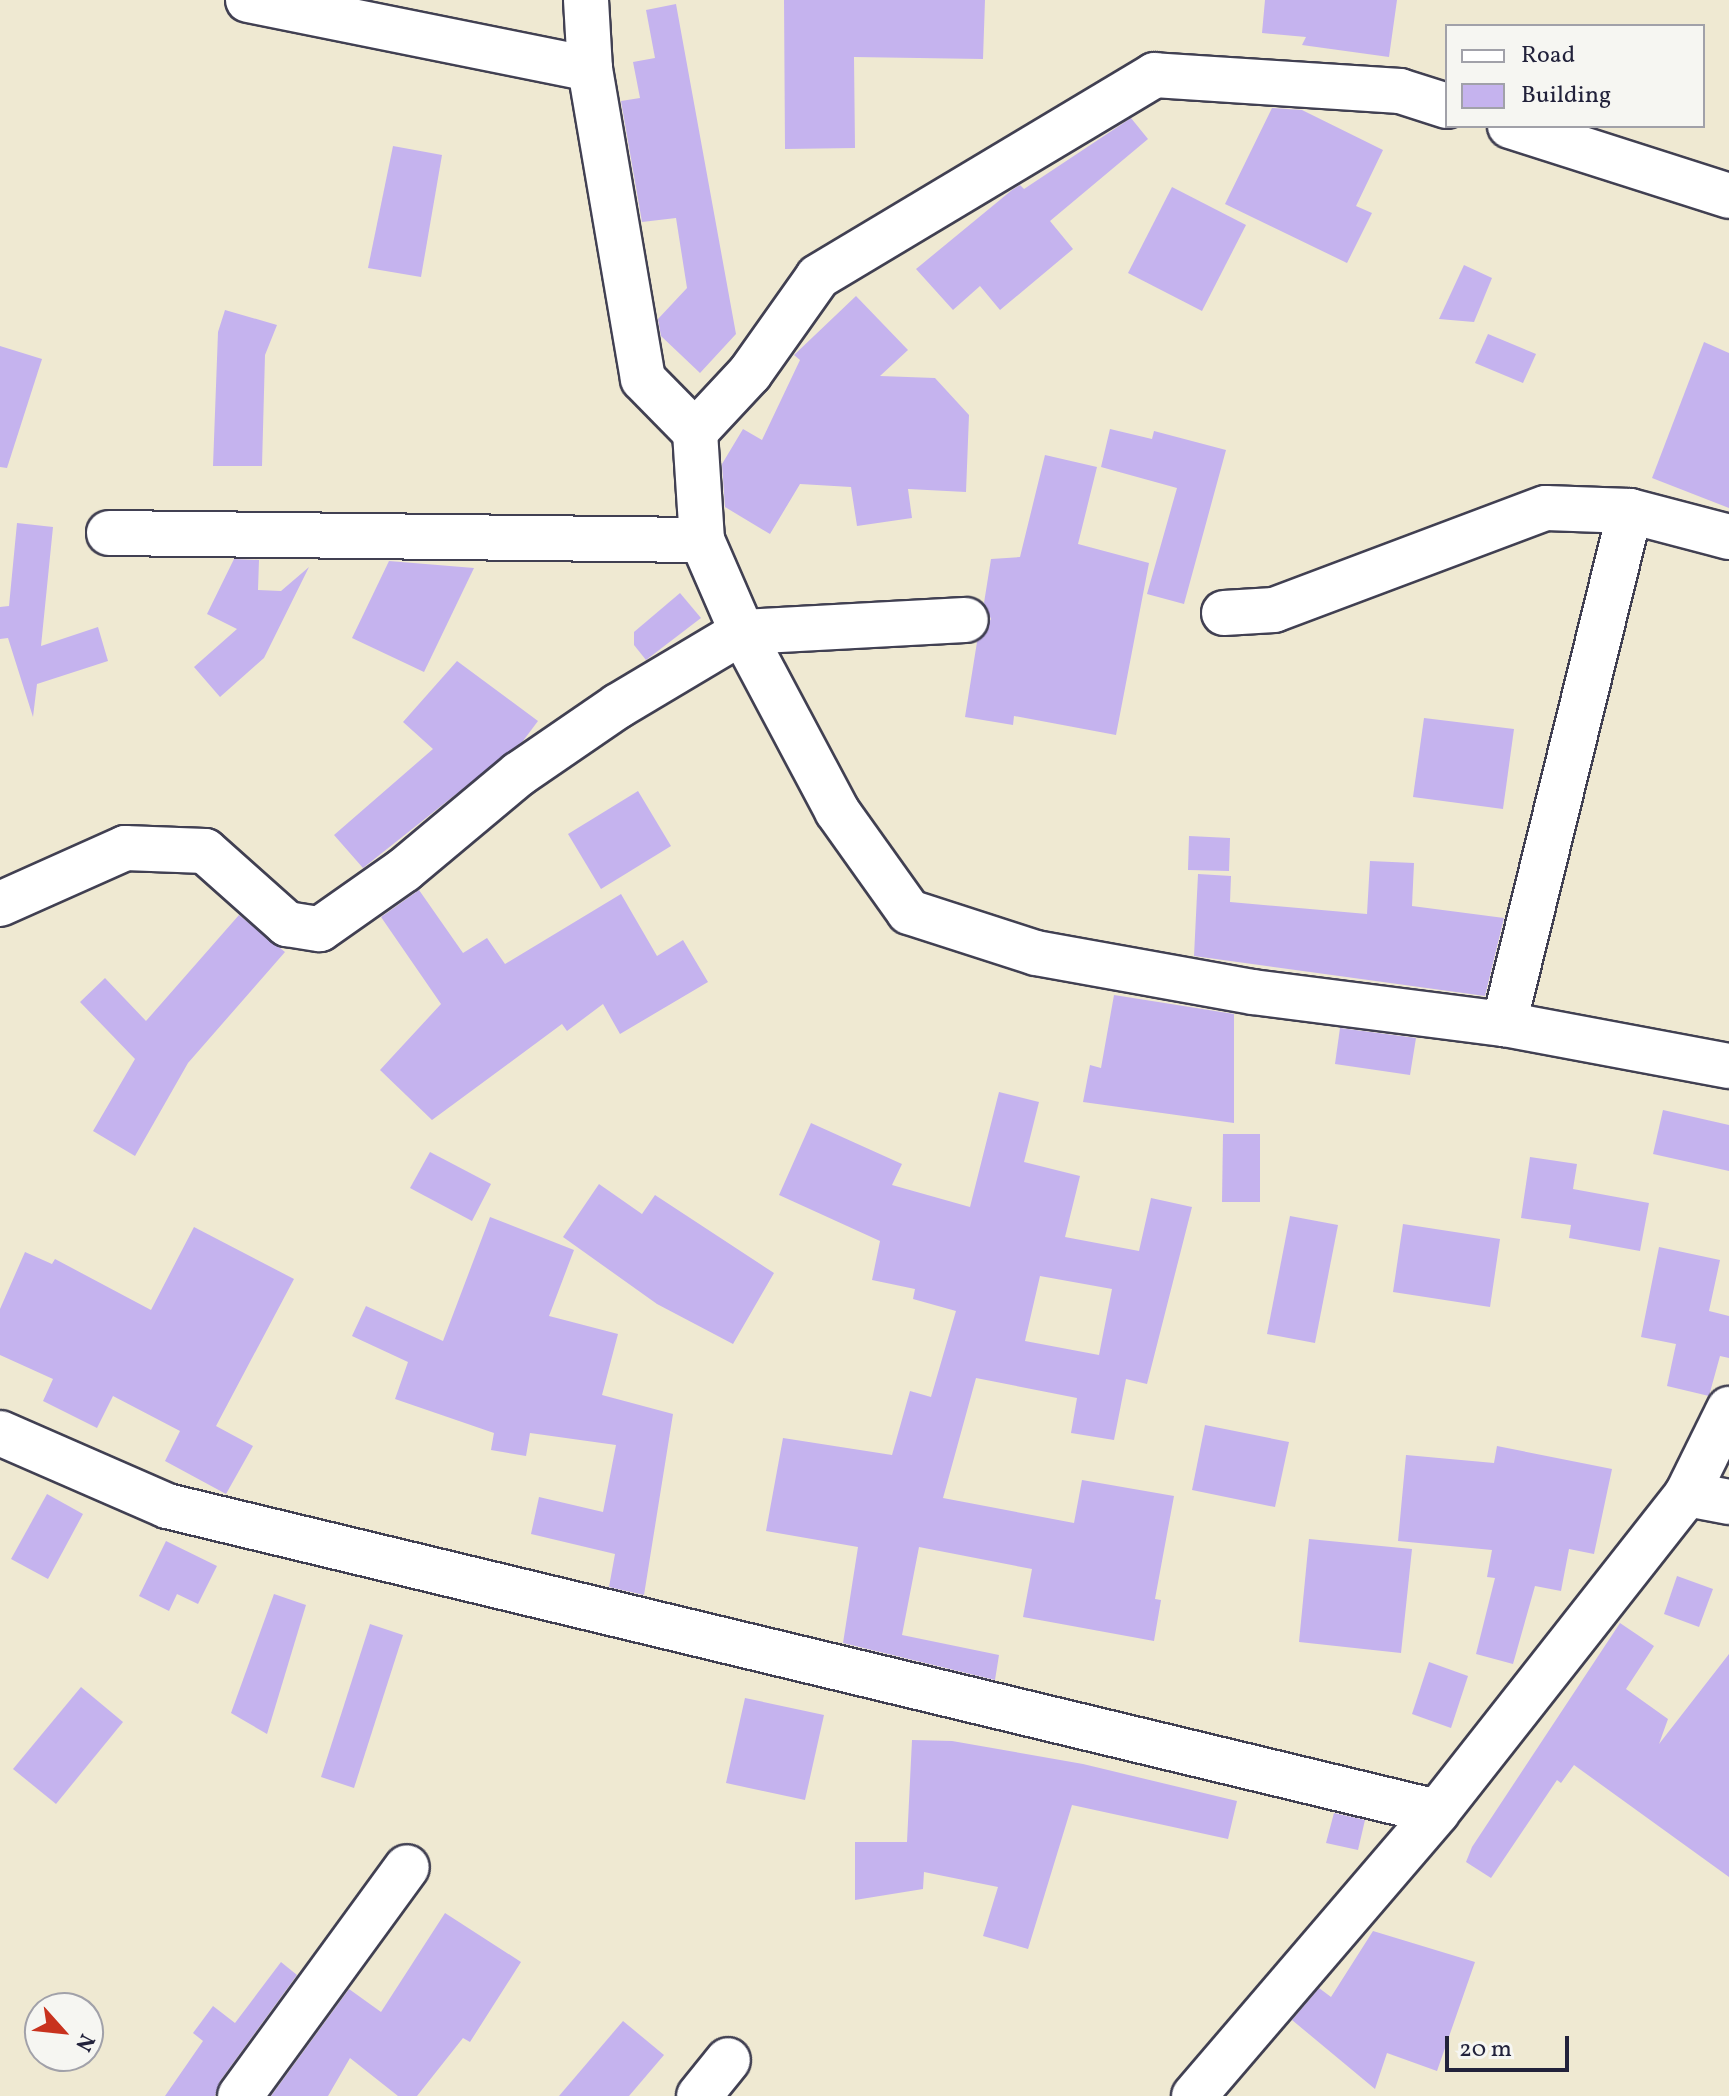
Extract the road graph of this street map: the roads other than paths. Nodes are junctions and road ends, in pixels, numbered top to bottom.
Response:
1 (248, 0) edge
2 (586, 0) edge
3 (590, 69) junction
4 (1445, 105) edge
5 (1516, 128) edge
6 (1729, 196) edge
7 (695, 432) junction
8 (1630, 511) junction
9 (109, 533) dead end
10 (1729, 537) edge
11 (702, 540) junction
12 (1224, 613) dead end
13 (966, 620) dead end
14 (742, 632) junction
15 (0, 904) edge
16 (1504, 1024) junction
17 (1729, 1066) edge
18 (1729, 1409) edge
19 (0, 1433) edge
20 (1687, 1494) junction
21 (1729, 1502) edge
22 (1437, 1812) junction
23 (407, 1867) dead end
24 (728, 2060) dead end
25 (240, 2096) edge
26 (699, 2096) edge
27 (1194, 2096) edge

1 - 3 street
2 - 3 street
3 - 7 street
4 - 7 street
5 - 6 street
7 - 11 street
8 - 10 street
8 - 12 street
8 - 16 street
9 - 11 street
11 - 14 street
13 - 14 street
14 - 15 street
14 - 16 street
16 - 17 street
18 - 20 street
19 - 22 street
20 - 21 street
20 - 22 street
22 - 27 street
23 - 25 street
24 - 26 street

